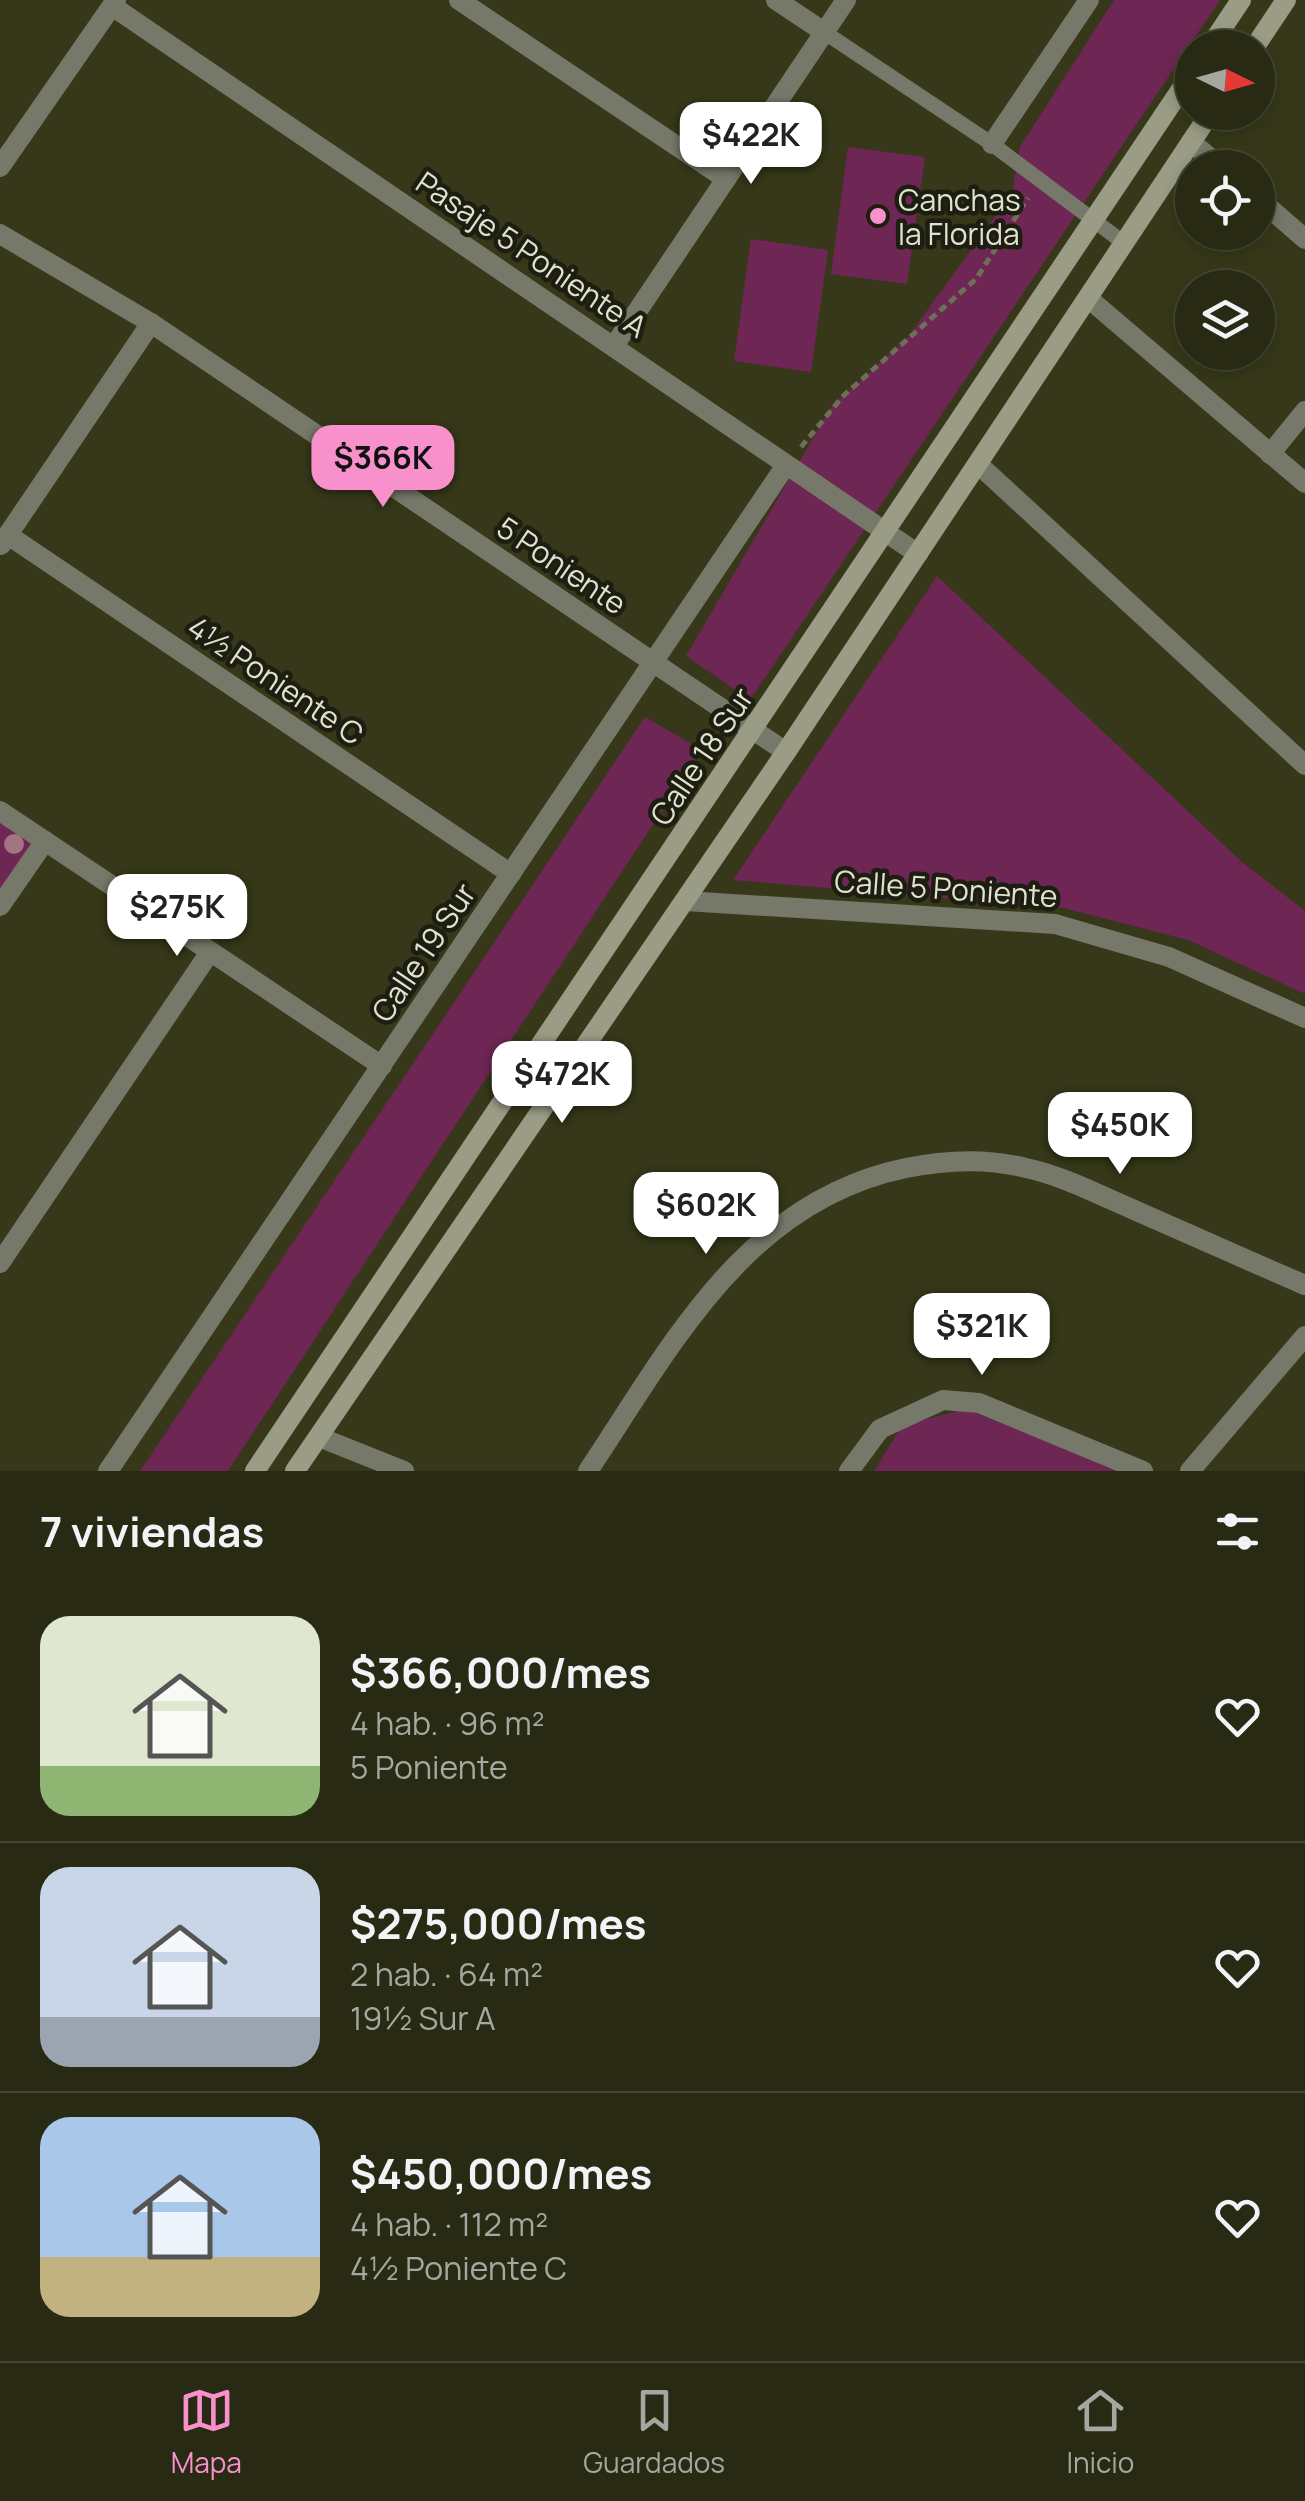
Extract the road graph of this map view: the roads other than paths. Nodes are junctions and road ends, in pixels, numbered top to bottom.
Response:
1 (459, 0) edge
2 (776, 0) edge
3 (846, 0) edge
4 (1089, 0) edge
5 (1241, 0) edge
6 (1286, 0) edge
7 (114, 3) edge
8 (1221, 30) edge
9 (1266, 30) edge
10 (824, 32) junction
11 (1175, 99) edge
12 (1200, 130) edge
13 (1192, 142) junction
14 (992, 144) junction
15 (1201, 150) edge
16 (0, 167) edge
17 (726, 179) junction
18 (1275, 213) edge
19 (1093, 222) junction
20 (0, 234) edge
21 (1305, 239) edge
22 (1124, 243) junction
23 (1088, 298) junction
24 (151, 323) junction
25 (614, 346) junction
26 (1305, 412) edge
27 (1270, 454) junction
28 (978, 464) junction
29 (786, 465) junction
30 (1305, 484) edge
31 (882, 530) junction
32 (4, 541) edge
33 (918, 554) junction
34 (654, 663) junction
35 (755, 731) junction
36 (786, 752) junction
37 (1305, 764) edge
38 (0, 812) edge
39 (44, 841) junction
40 (511, 874) junction
41 (686, 902) junction
42 (0, 906) edge
43 (210, 952) junction
44 (1305, 1018) edge
45 (382, 1066) junction
46 (0, 1264) edge
47 (1305, 1285) edge
48 (1305, 1336) edge
49 (318, 1436) junction
50 (108, 1471) edge
51 (255, 1471) edge
52 (295, 1471) edge
53 (404, 1471) edge
54 (588, 1471) edge
55 (849, 1471) edge
56 (1143, 1471) edge
57 (1190, 1471) edge

1 - 17 street
2 - 10 street
3 - 10 street
4 - 14 street
5 - 8 main road
6 - 9 main road
7 - 16 street
7 - 25 street, Pasaje 5 Poniente A
10 - 14 lane
10 - 17 street
11 - 19 main road, Calle 18 Sur
12 - 13 main road
13 - 15 street
13 - 22 main road
14 - 19 lane
17 - 25 street
18 - 21 street
19 - 22 lane
19 - 31 main road, Calle 18 Sur
20 - 24 street, 5 Poniente
22 - 23 main road
23 - 27 street
23 - 28 main road
24 - 32 street
24 - 34 street, 5 Poniente
25 - 29 street, Pasaje 5 Poniente A
26 - 27 street
27 - 30 street
28 - 33 main road
28 - 37 street
29 - 31 street, Pasaje 5 Poniente A
29 - 34 street, Calle 19 Sur
31 - 33 street, Pasaje 5 Poniente A
31 - 35 main road, Calle 18 Sur
32 - 40 street, 4½ Poniente C
33 - 36 main road
34 - 35 street, 5 Poniente
34 - 40 street, Calle 19 Sur
35 - 36 street, 5 Poniente
35 - 51 main road, Calle 18 Sur
36 - 41 main road
38 - 39 street
39 - 42 street
39 - 43 street
40 - 45 street, Calle 19 Sur
41 - 44 street, Calle 5 Poniente
41 - 49 main road
43 - 45 street
43 - 46 street
45 - 50 street, Calle 19 Sur
47 - 54 street
48 - 57 street
49 - 52 main road
49 - 53 street
55 - 56 street

